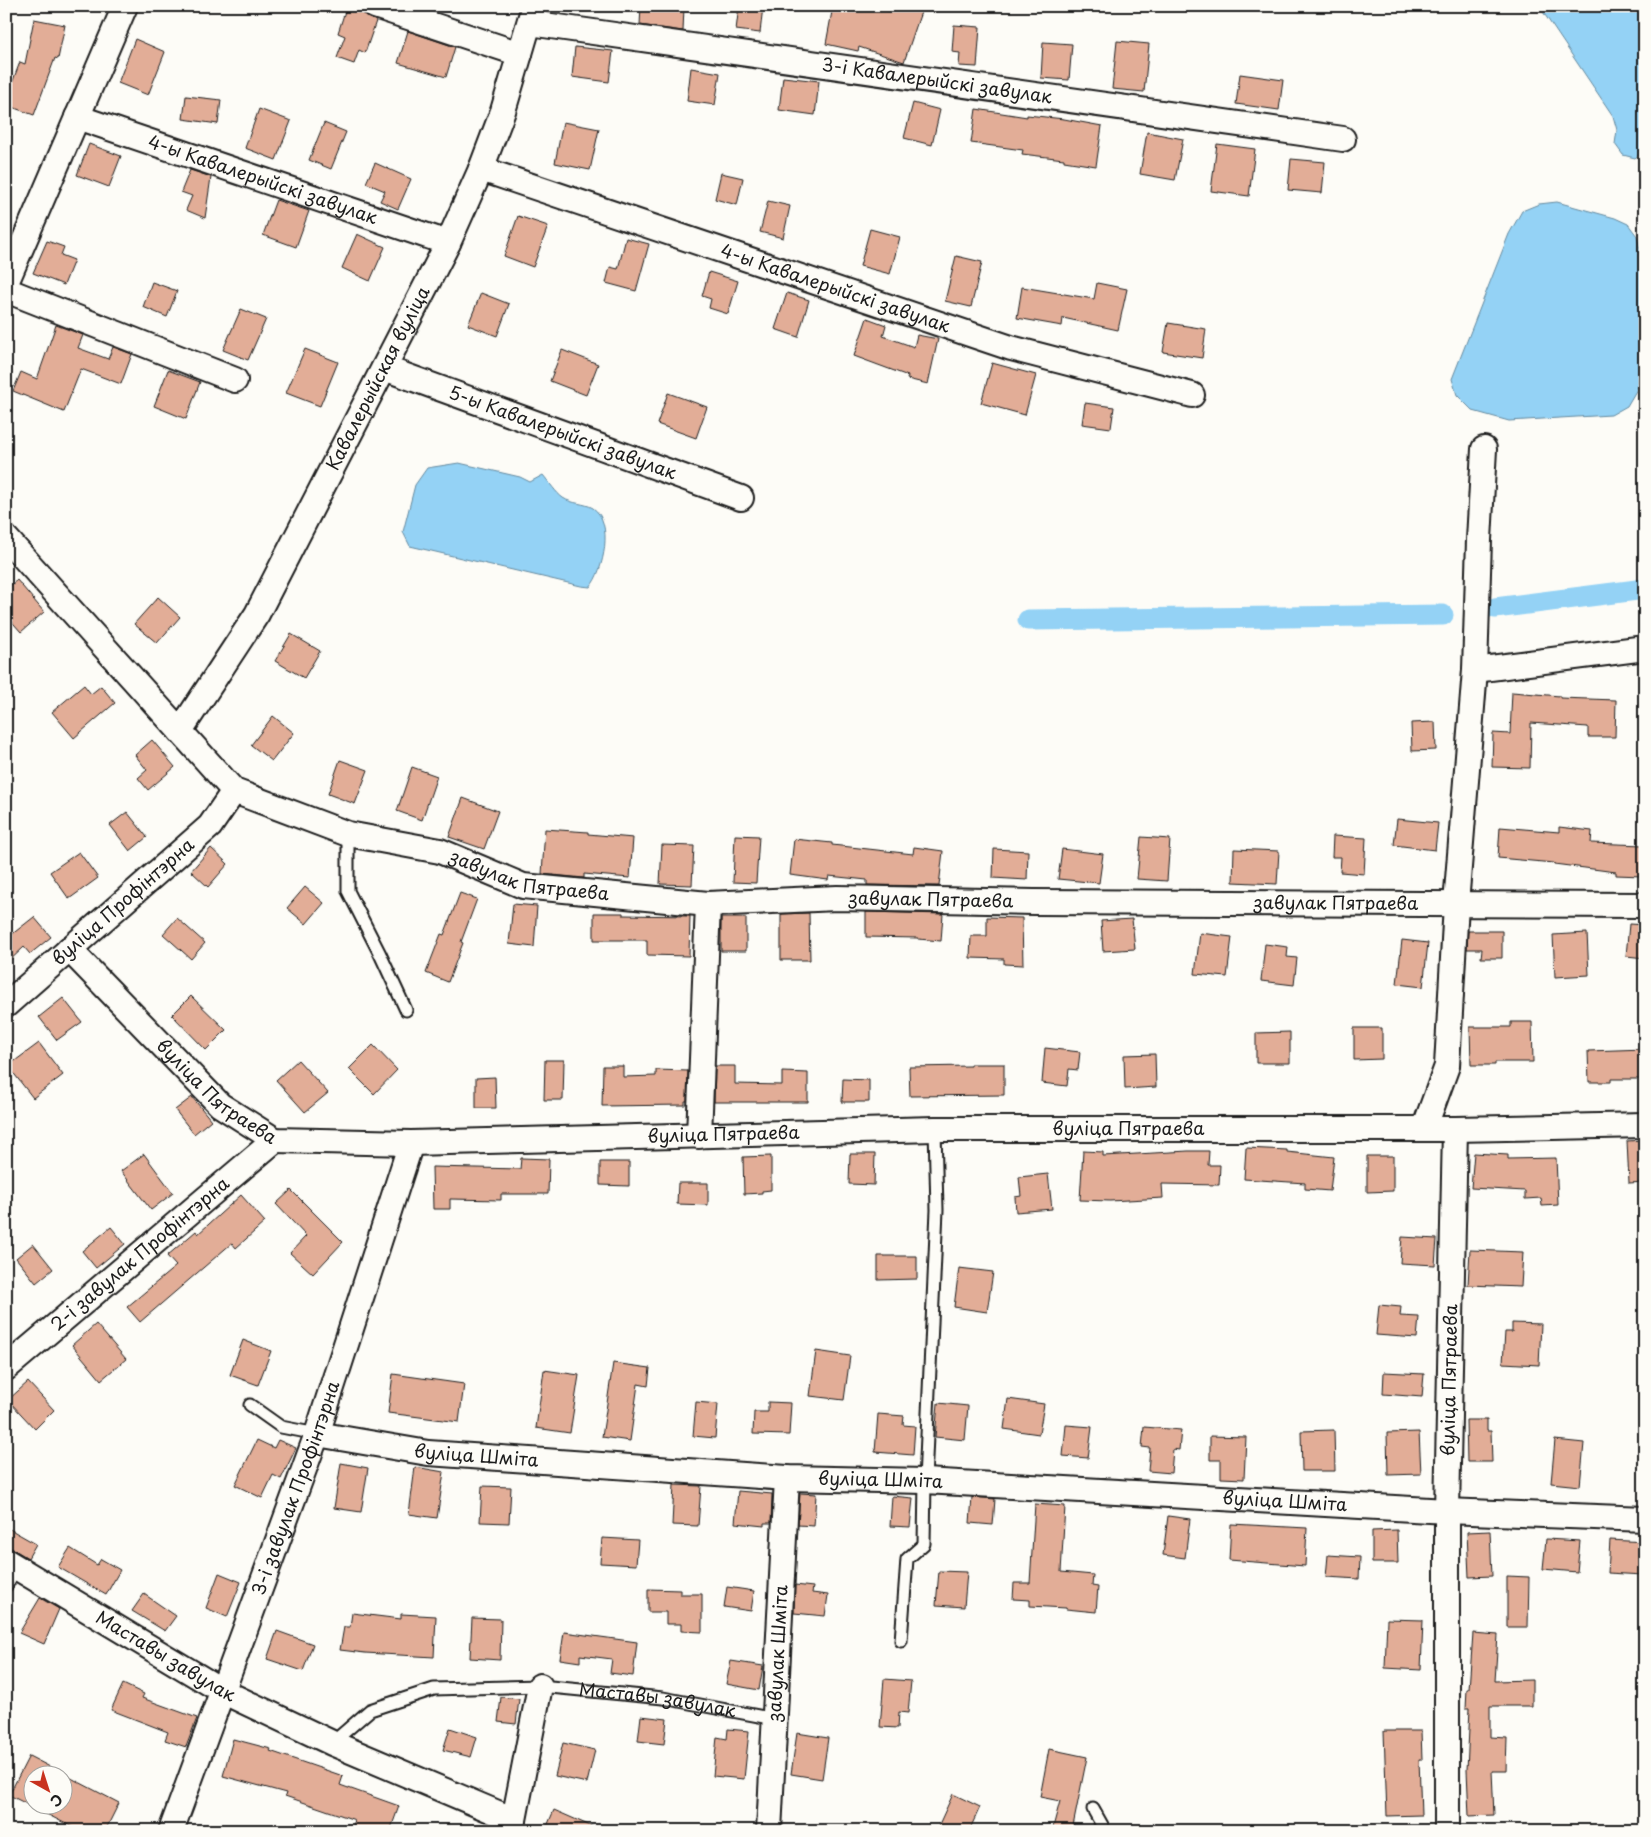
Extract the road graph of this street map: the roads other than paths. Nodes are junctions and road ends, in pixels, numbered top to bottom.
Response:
1 (125, 6) edge
2 (375, 6) edge
3 (532, 15) edge
4 (520, 54) junction
5 (77, 117) junction
6 (1343, 139) dead end
7 (481, 170) junction
8 (448, 243) junction
9 (6, 283) edge
10 (6, 290) edge
11 (384, 368) junction
12 (235, 380) dead end
13 (1192, 395) dead end
14 (1484, 449) dead end
15 (741, 498) dead end
16 (6, 538) edge
17 (1645, 648) edge
18 (1475, 670) junction
19 (180, 731) junction
20 (234, 791) junction
21 (348, 834) junction
22 (708, 904) junction
23 (1456, 904) junction
24 (1645, 905) edge
25 (69, 949) junction
26 (6, 1005) edge
27 (406, 1010) dead end
28 (1645, 1124) edge
29 (1424, 1129) junction
30 (1455, 1129) junction
31 (935, 1130) junction
32 (699, 1136) junction
33 (275, 1140) junction
34 (411, 1143) junction
35 (6, 1368) edge
36 (250, 1405) dead end
37 (317, 1434) junction
38 (787, 1478) junction
39 (925, 1481) junction
40 (1447, 1511) junction
41 (1645, 1519) edge
42 (10, 1571) edge
43 (901, 1641) dead end
44 (540, 1686) junction
45 (224, 1692) junction
46 (775, 1719) junction
47 (332, 1743) junction
48 (1093, 1810) dead end
49 (512, 1825) edge
50 (172, 1831) edge
51 (769, 1831) edge
52 (1102, 1831) edge
53 (1447, 1831) edge

1 - 5 street
2 - 4 street
3 - 4 street, Кавалерыйская вуліца
3 - 6 street, 3-і Кавалерыйскі завулак
4 - 7 street, Кавалерыйская вуліца
5 - 8 street, 4-ы Кавалерыйскі завулак
5 - 9 street
7 - 8 street, Кавалерыйская вуліца
7 - 13 street, 4-ы Кавалерыйскі завулак
8 - 11 street, Кавалерыйская вуліца
10 - 12 street
11 - 15 street, 5-ы Кавалерыйскі завулак
11 - 19 street, Кавалерыйская вуліца
14 - 18 street
16 - 19 street
17 - 18 street
18 - 23 street
19 - 20 street
20 - 21 street, завулак Пятраева
20 - 25 street, вуліца Профінтэрна
21 - 22 street, завулак Пятраева
21 - 27 lane
22 - 23 street, завулак Пятраева
22 - 32 street
23 - 24 street, завулак Пятраева
23 - 29 street
25 - 26 street, вуліца Профінтэрна
25 - 33 street, вуліца Пятраева
28 - 30 street, вуліца Пятраева
29 - 30 street, вуліца Пятраева
29 - 31 street, вуліца Пятраева
30 - 40 street, вуліца Пятраева
31 - 32 street, вуліца Пятраева
31 - 39 lane
32 - 34 street, вуліца Пятраева
33 - 34 street, вуліца Пятраева
33 - 35 street, 2-і завулак Профінтэрна
34 - 37 street, 3-і завулак Профінтэрна
36 - 37 lane
37 - 38 street, вуліца Шміта
37 - 45 street, 3-і завулак Профінтэрна
38 - 39 street, вуліца Шміта
38 - 46 street, завулак Шміта
39 - 40 street, вуліца Шміта
39 - 43 lane
40 - 41 street, вуліца Шміта
40 - 53 street
42 - 45 street, Маставы завулак
44 - 46 lane, Маставы завулак
44 - 47 lane, Маставы завулак
44 - 49 street, Маставы завулак
45 - 47 street, Маставы завулак
45 - 50 street, 3-і завулак Профінтэрна
46 - 51 street, завулак Шміта
47 - 49 street, Маставы завулак
48 - 52 lane

